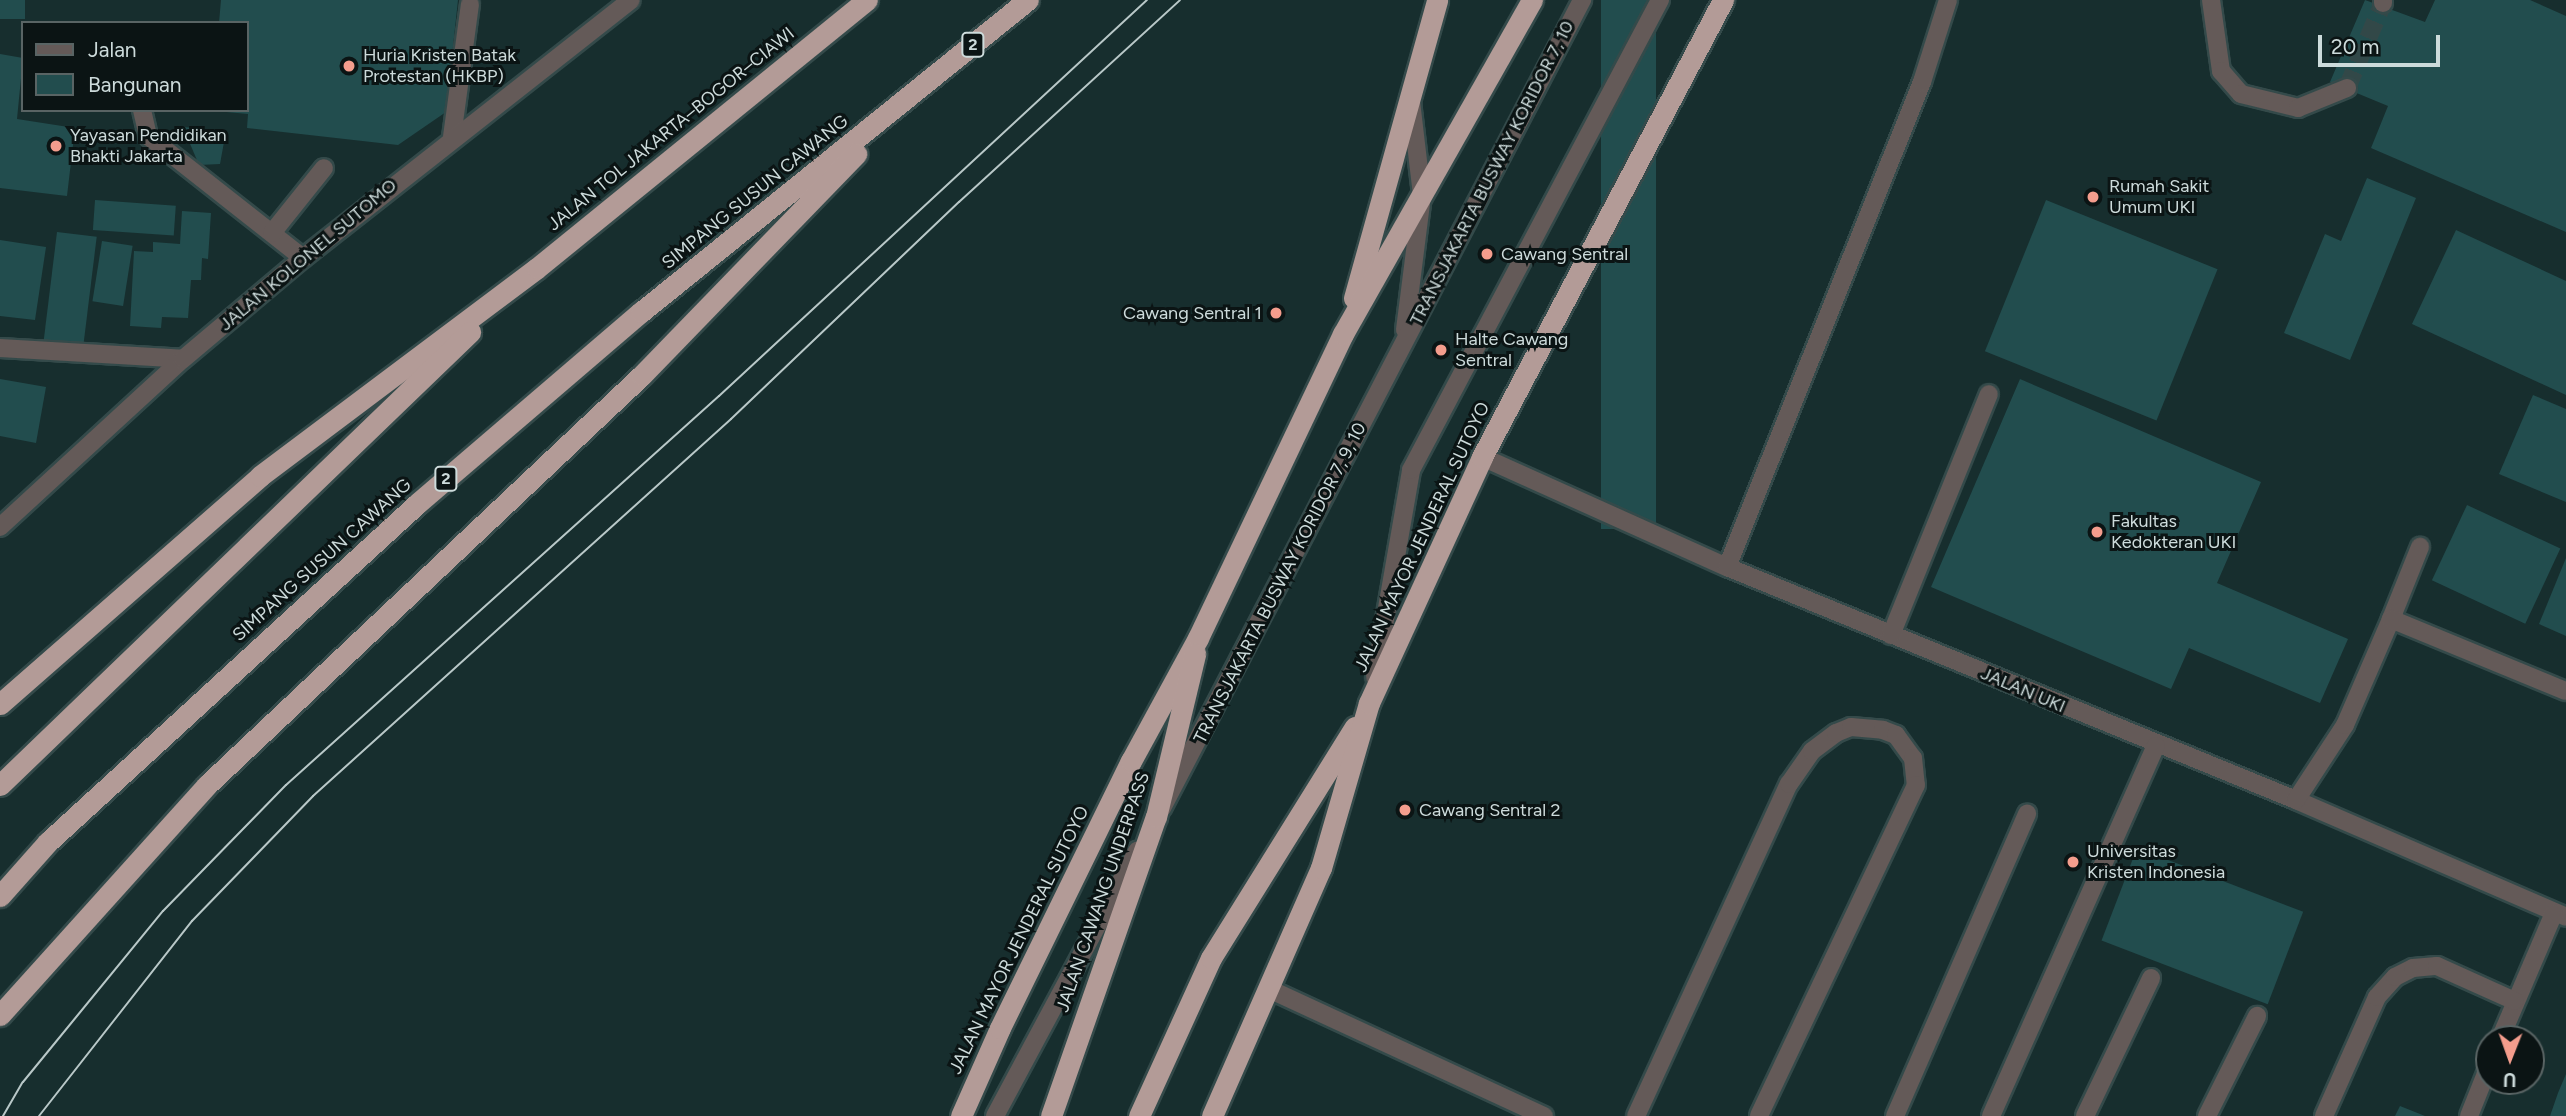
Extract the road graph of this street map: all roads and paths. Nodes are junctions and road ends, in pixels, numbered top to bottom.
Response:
1 (631, 0) edge
2 (867, 0) edge
3 (1028, 0) edge
4 (1437, 0) edge
5 (1532, 0) edge
6 (1582, 0) edge
7 (1660, 0) edge
8 (1723, 0) edge
9 (1948, 0) edge
10 (2211, 0) edge
11 (470, 4) dead end
12 (2347, 88) tunnel mouth
13 (919, 90) junction
14 (1411, 99) junction
15 (142, 112) edge
16 (452, 137) junction
17 (324, 168) dead end
18 (1422, 195) junction
19 (272, 233) junction
20 (303, 258) junction
21 (537, 268) junction
22 (1343, 334) junction
23 (1402, 347) junction
24 (0, 348) edge
25 (183, 359) junction
26 (1989, 394) dead end
27 (1482, 457) junction
28 (0, 527) edge
29 (2420, 547) dead end
30 (1727, 567) junction
31 (2391, 619) junction
32 (1891, 635) junction
33 (1198, 638) junction
34 (2566, 691) edge
35 (1369, 703) junction
36 (0, 704) edge
37 (2156, 746) junction
38 (0, 785) edge
39 (2296, 800) junction
40 (2027, 814) dead end
41 (1156, 817) junction
42 (0, 896) edge
43 (2560, 915) edge
44 (2151, 978) dead end
45 (1269, 989) junction
46 (2515, 1001) junction
47 (0, 1015) edge
48 (2257, 1016) dead end
49 (2506, 1025) edge
50 (2477, 1095) edge
51 (961, 1116) edge
52 (995, 1116) edge
53 (1051, 1116) edge
54 (1139, 1116) edge
55 (1212, 1116) edge
56 (1545, 1116) edge
57 (1636, 1116) edge
58 (1759, 1116) edge
59 (1895, 1116) edge
60 (1991, 1116) edge
61 (2085, 1116) edge
62 (2207, 1116) edge
63 (2324, 1116) edge
64 (2469, 1116) edge

1 - 16 street, JALAN KOLONEL SUTOMO
2 - 21 highway, JALAN TOL JAKARTA–BOGOR–CIAWI
3 - 13 highway, 2
4 - 14 highway, JALAN MAYOR JENDERAL SUTOYO
5 - 18 highway, JALAN MAYOR JENDERAL SUTOYO
6 - 23 street, TRANSJAKARTA BUSWAY KORIDOR 7, 10
7 - 35 street
8 - 27 highway, JALAN MAYOR JENDERAL SUTOYO
9 - 30 street
10 - 12 street
11 - 16 street
13 - 42 highway, SIMPANG SUSUN CAWANG / 2
13 - 47 highway
14 - 18 street
14 - 22 highway, JALAN MAYOR JENDERAL SUTOYO
15 - 19 street
16 - 20 street, JALAN KOLONEL SUTOMO
17 - 19 street
18 - 22 highway, JALAN MAYOR JENDERAL SUTOYO
18 - 23 street
19 - 20 street
20 - 25 street, JALAN KOLONEL SUTOMO
21 - 36 highway
21 - 38 highway
22 - 33 highway, JALAN MAYOR JENDERAL SUTOYO
23 - 41 street, TRANSJAKARTA BUSWAY KORIDOR 7, 9, 10
24 - 25 street
25 - 28 street, JALAN KOLONEL SUTOMO
26 - 32 street
27 - 30 street, JALAN UKI
27 - 35 highway, JALAN MAYOR JENDERAL SUTOYO
29 - 31 street
30 - 32 street, JALAN UKI
31 - 34 street
31 - 39 street
32 - 37 street, JALAN UKI
33 - 41 highway, JALAN CAWANG UNDERPASS
33 - 51 highway, JALAN MAYOR JENDERAL SUTOYO
35 - 45 highway, JALAN MAYOR JENDERAL SUTOYO
35 - 54 highway
37 - 39 street, JALAN UKI
37 - 60 street
39 - 43 street, JALAN UKI
40 - 59 street
41 - 52 street, TRANSJAKARTA BUSWAY KORIDOR 7, 9, 10
41 - 53 highway, JALAN CAWANG UNDERPASS
43 - 46 street
44 - 61 street
45 - 55 highway, JALAN MAYOR JENDERAL SUTOYO
45 - 56 street
46 - 49 street
46 - 63 street
48 - 62 street
50 - 64 street
57 - 58 street

